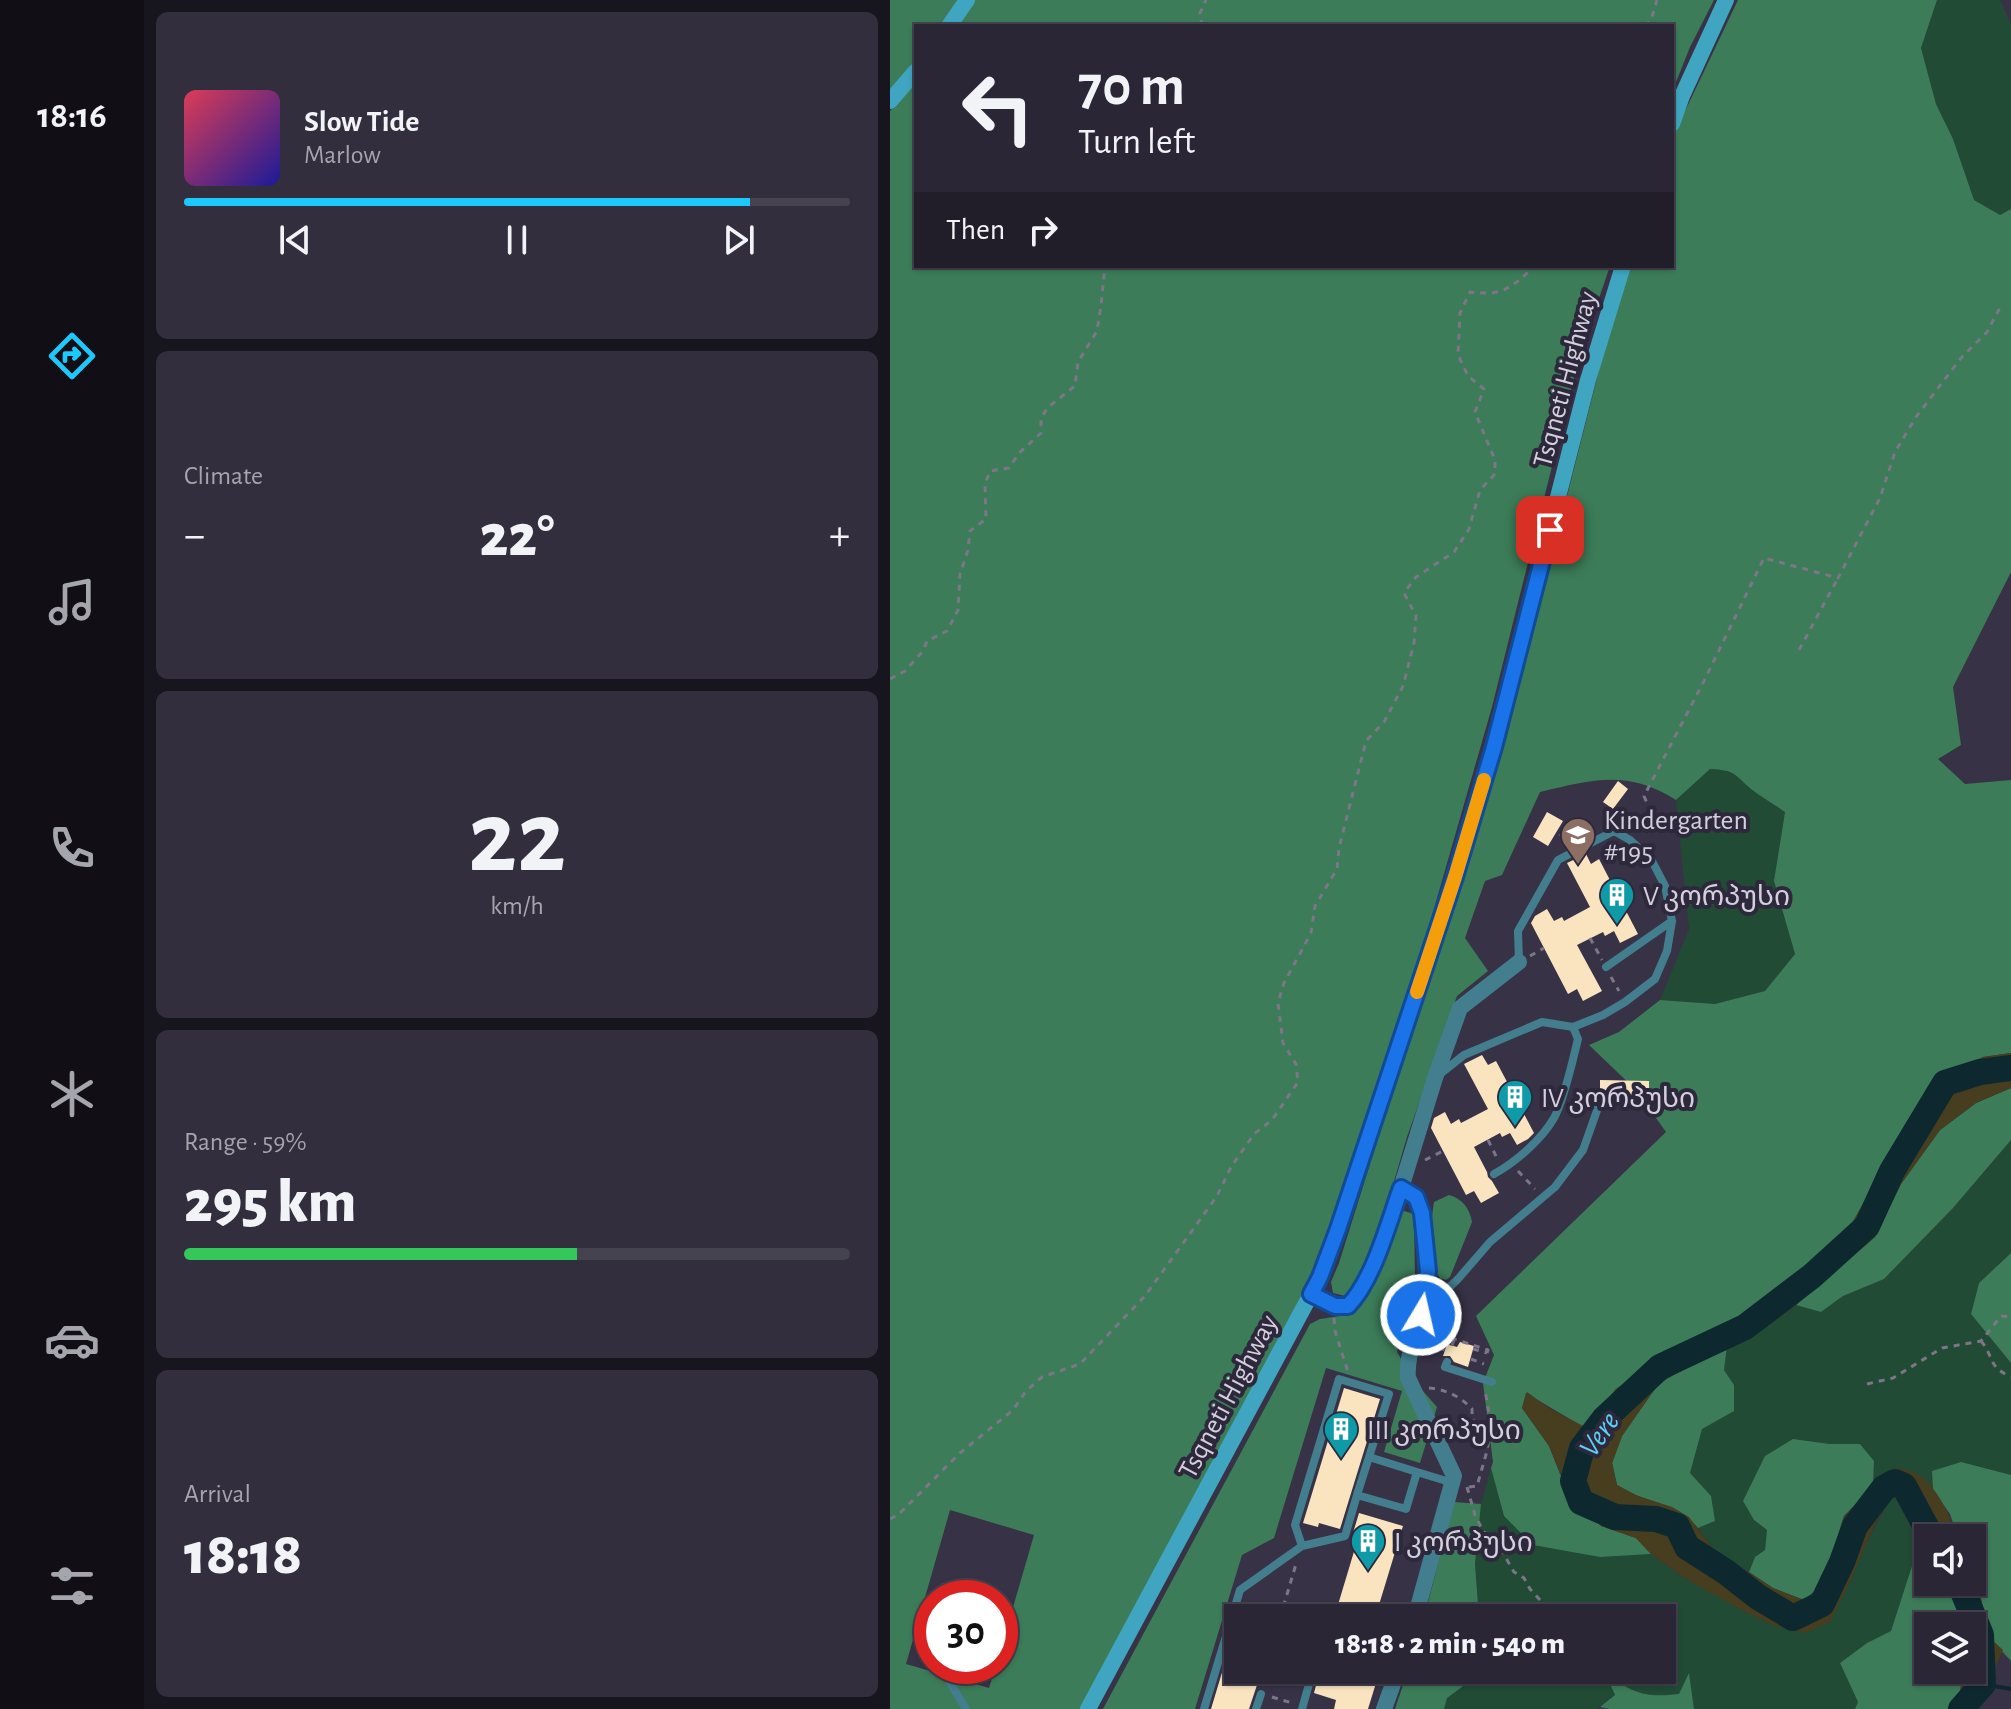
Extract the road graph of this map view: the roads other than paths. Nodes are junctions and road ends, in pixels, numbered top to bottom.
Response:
1 (967, 0) edge
2 (1726, 0) edge
3 (950, 24) edge
4 (914, 73) edge
5 (890, 101) edge
6 (1674, 118) edge
7 (1622, 268) edge
8 (1672, 921) junction
9 (1519, 962) joint
10 (1606, 967) road end
11 (1573, 1027) junction
12 (1435, 1078) junction
13 (1600, 1102) dead end
14 (1494, 1174) dead end
15 (1401, 1188) junction
16 (1311, 1294) junction
17 (1421, 1315) junction
18 (1447, 1362) dead end
19 (1487, 1382) road end
20 (1369, 1457) junction
21 (1417, 1472) junction
22 (1454, 1483) junction
23 (1357, 1495) junction
24 (1302, 1546) junction
25 (1419, 1604) edge
26 (951, 1684) edge
27 (1310, 1684) edge
28 (1393, 1684) edge
29 (1261, 1694) road end
30 (1305, 1708) edge
31 (966, 1709) edge
32 (1088, 1709) edge
33 (1204, 1709) edge
34 (1256, 1709) edge
35 (1384, 1709) edge

1 - 3 main road
2 - 6 main road
4 - 5 main road
7 - 16 main road, Tsqneti Highway
8 - 9 lane
8 - 10 lane
8 - 11 lane
9 - 12 street
11 - 12 lane
11 - 14 lane
12 - 15 street
13 - 17 lane
15 - 16 street
15 - 17 street
16 - 32 main road, Tsqneti Highway
17 - 22 street
18 - 19 lane
20 - 21 lane
20 - 23 lane
20 - 24 lane
21 - 22 lane
21 - 23 lane
22 - 25 street
23 - 24 lane
24 - 33 lane
26 - 31 lane
27 - 30 lane
28 - 35 street
29 - 34 lane

